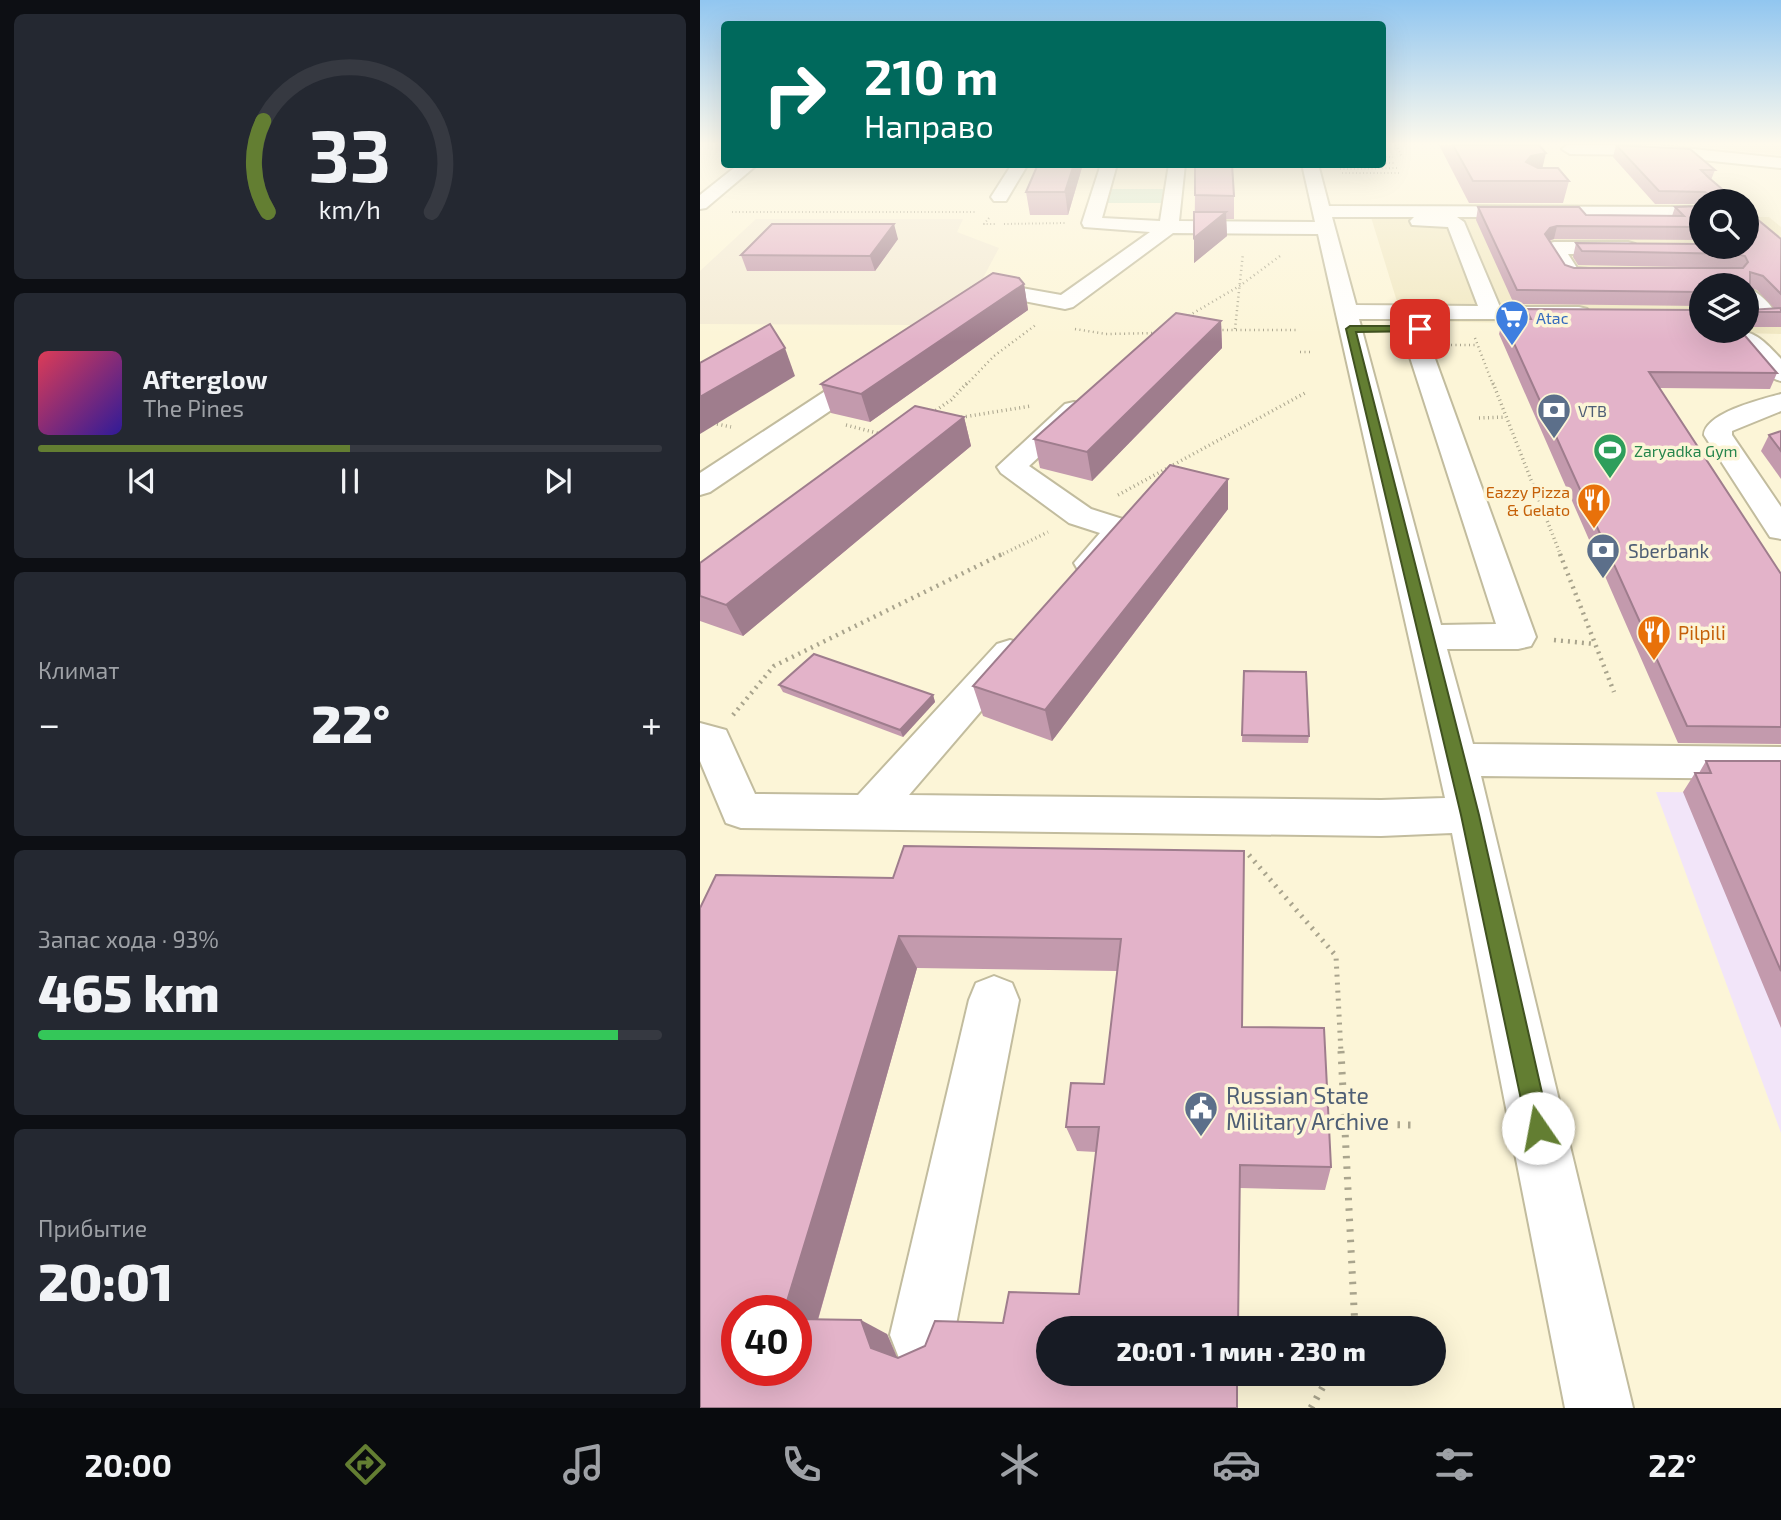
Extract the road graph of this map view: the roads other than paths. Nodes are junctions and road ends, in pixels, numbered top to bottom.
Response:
1 (1095, 211) edge
2 (1172, 211) edge
3 (1325, 211) edge
4 (1583, 212) joint
5 (1689, 212) edge
6 (1324, 220) junction
7 (1372, 221) dead end
8 (1504, 222) edge
9 (1170, 226) junction
10 (1689, 229) edge
11 (1651, 248) edge
12 (1624, 275) edge
13 (1759, 308) edge
14 (960, 312) edge
15 (1492, 313) junction
16 (1759, 316) edge
17 (1348, 320) junction
18 (1402, 329) junction
19 (1769, 347) edge
20 (892, 358) edge
21 (1781, 374) edge
22 (1091, 394) edge
23 (1781, 402) edge
24 (700, 486) edge
25 (1781, 530) edge
26 (1074, 581) edge
27 (1028, 633) edge
28 (1427, 638) junction
29 (706, 740) edge
30 (1457, 760) junction
31 (1781, 763) edge
32 (870, 811) junction
33 (1470, 815) junction
34 (994, 1000) dead end
35 (922, 1335) dead end
36 (1599, 1408) edge

1 - 9 street
2 - 9 street
3 - 6 street
4 - 5 street
4 - 6 street
6 - 9 street
6 - 17 street
7 - 15 street
8 - 10 street
9 - 14 street
11 - 12 street
13 - 16 street
15 - 17 street
15 - 18 street
17 - 18 street
17 - 28 street
18 - 28 street
19 - 21 street
20 - 24 street
22 - 26 street
23 - 25 street
27 - 32 street
28 - 30 street
29 - 32 street
30 - 31 street
30 - 33 street
32 - 33 street
33 - 36 street
34 - 35 street

